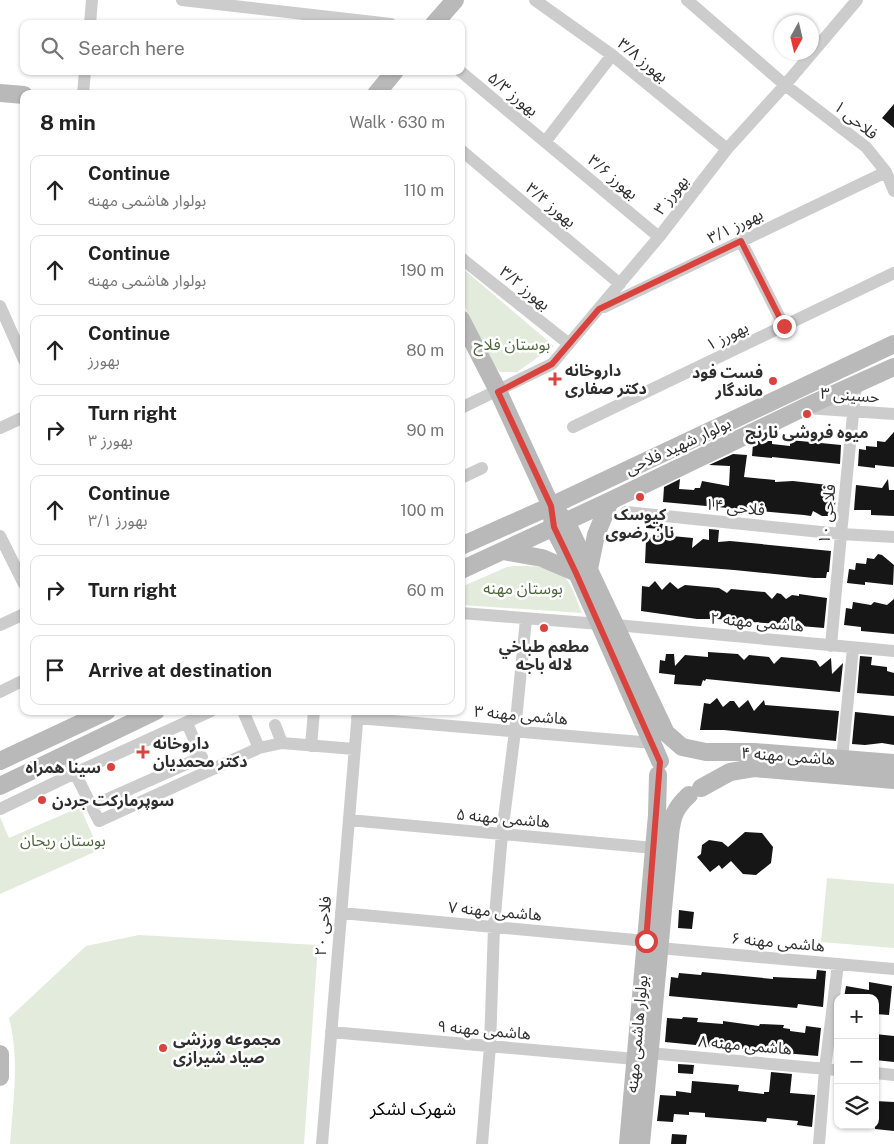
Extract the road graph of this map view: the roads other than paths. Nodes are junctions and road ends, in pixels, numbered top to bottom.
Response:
1 (92, 0) edge
2 (182, 0) edge
3 (455, 0) edge
4 (535, 0) edge
5 (687, 0) edge
6 (857, 0) edge
7 (286, 6) edge
8 (90, 20) edge
9 (368, 20) edge
10 (438, 20) edge
11 (612, 55) junction
12 (85, 75) edge
13 (392, 75) edge
14 (465, 75) edge
15 (785, 85) junction
16 (83, 90) edge
17 (379, 90) edge
18 (0, 93) edge
19 (20, 95) edge
20 (545, 142) junction
21 (727, 149) junction
22 (465, 153) edge
23 (886, 172) junction
24 (894, 191) edge
25 (659, 237) junction
26 (741, 241) junction
27 (465, 261) edge
28 (894, 273) edge
29 (620, 284) junction
30 (0, 306) edge
31 (599, 309) junction
32 (784, 326) junction
33 (465, 327) edge
34 (569, 344) junction
35 (894, 344) edge
36 (20, 351) edge
37 (894, 367) edge
38 (856, 385) junction
39 (498, 392) junction
40 (465, 406) edge
41 (803, 408) junction
42 (854, 411) junction
43 (894, 414) edge
44 (20, 419) edge
45 (573, 427) dead end
46 (0, 428) edge
47 (482, 468) dead end
48 (465, 476) edge
49 (610, 501) junction
50 (551, 506) junction
51 (626, 512) dead end
52 (560, 524) junction
53 (840, 534) junction
54 (0, 536) edge
55 (894, 538) edge
56 (465, 544) edge
57 (502, 550) junction
58 (465, 568) edge
59 (583, 571) junction
60 (20, 576) edge
61 (465, 613) edge
62 (20, 616) edge
63 (526, 619) junction
64 (0, 625) edge
65 (608, 625) junction
66 (832, 646) junction
67 (853, 648) junction
68 (894, 651) edge
69 (20, 682) edge
70 (0, 692) edge
71 (99, 715) edge
72 (148, 715) edge
73 (202, 715) edge
74 (245, 715) edge
75 (314, 715) edge
76 (357, 715) edge
77 (366, 715) edge
78 (187, 722) junction
79 (275, 725) dead end
80 (515, 731) junction
81 (282, 743) junction
82 (653, 743) junction
83 (311, 746) junction
84 (682, 747) junction
85 (259, 748) junction
86 (354, 749) junction
87 (66, 755) junction
88 (202, 757) junction
89 (842, 759) junction
90 (0, 761) edge
91 (894, 763) edge
92 (659, 768) junction
93 (208, 770) junction
94 (75, 773) junction
95 (894, 780) edge
96 (0, 786) edge
97 (695, 791) junction
98 (92, 806) junction
99 (0, 809) edge
100 (349, 820) junction
101 (502, 834) junction
102 (654, 848) junction
103 (341, 913) junction
104 (494, 927) junction
105 (653, 944) junction
106 (838, 964) junction
107 (894, 969) edge
108 (331, 1032) junction
109 (490, 1046) junction
110 (0, 1054) edge
111 (642, 1056) junction
112 (832, 1070) edge
113 (879, 1074) edge
114 (894, 1075) edge
115 (0, 1077) edge
116 (322, 1144) edge
117 (328, 1144) edge
118 (482, 1144) edge
119 (628, 1144) edge
120 (641, 1144) edge
121 (819, 1144) edge

1 - 8 street
2 - 7 street
3 - 10 street
4 - 11 street, بهورز ۳/۸
5 - 15 street, فلاحی ۱
6 - 15 street, بهورز ۳
7 - 9 street
11 - 20 street
11 - 21 street, بهورز ۳/۸
12 - 16 street
13 - 17 street
14 - 20 street, بهورز ۵/۳
15 - 21 street, بهورز ۳
15 - 23 street, فلاحی ۱
18 - 19 street
20 - 25 street, بهورز ۳/۶
21 - 25 street, بهورز ۳
22 - 29 street, بهورز ۳/۴
23 - 24 street, فلاحی ۱
23 - 26 street, بهورز ۳/۱
25 - 29 street, بهورز ۳
26 - 31 street, بهورز ۳/۱
26 - 32 street
27 - 34 street, بهورز ۳/۲
28 - 32 street, بهورز ۱
29 - 31 street, بهورز ۳
30 - 36 street
31 - 34 street, بهورز ۳
32 - 45 street, بهورز ۱
33 - 39 street, بولوار هاشمی مهنه
34 - 39 street, بهورز ۳
35 - 50 street, بولوار شهید فلاحی
37 - 38 street, بولوار شهید فلاحی
38 - 41 street, بولوار شهید فلاحی
38 - 42 street, فلاحی ۱۰
39 - 40 street, بهورز ۳
39 - 50 street, بولوار هاشمی مهنه
41 - 42 street, حسینی ۳
41 - 49 street, بولوار شهید فلاحی
42 - 43 street, حسینی ۳
42 - 53 street, فلاحی ۱۰
44 - 46 street
47 - 48 street
49 - 52 street, بولوار شهید فلاحی
49 - 59 street
50 - 52 street, بولوار هاشمی مهنه
50 - 56 street, بولوار شهید فلاحی
51 - 53 street, فلاحی ۱۴
52 - 57 street, بولوار شهید فلاحی
52 - 59 street, بولوار هاشمی مهنه
53 - 55 street, فلاحی ۱۴
53 - 66 street, فلاحی ۱۰
54 - 60 street
57 - 58 street, بولوار شهید فلاحی
57 - 59 street
59 - 65 street, بولوار هاشمی مهنه
61 - 63 street, هاشمی مهنه ۲
62 - 64 street
63 - 65 street, هاشمی مهنه ۲
63 - 80 street
65 - 66 street, هاشمی مهنه ۲
65 - 82 street, بولوار هاشمی مهنه
65 - 84 street, بولوار هاشمی مهنه
66 - 67 street, هاشمی مهنه ۲
67 - 68 street, هاشمی مهنه ۲
67 - 89 street
69 - 70 street
71 - 90 street
72 - 87 street
73 - 78 street
74 - 85 street
75 - 83 street
76 - 86 street, فلاحی ۲۰
77 - 80 street, هاشمی مهنه ۳
78 - 88 street
78 - 94 street
79 - 81 street
80 - 82 street, هاشمی مهنه ۳
80 - 101 street
81 - 83 street
81 - 85 street
82 - 92 street, بولوار هاشمی مهنه
83 - 86 street
84 - 89 street, هاشمی مهنه ۴
84 - 92 street
84 - 97 street
85 - 93 street
86 - 100 street, فلاحی ۲۰
87 - 94 street
87 - 96 street
88 - 93 street
88 - 98 street
89 - 91 street, هاشمی مهنه ۴
92 - 97 street
92 - 102 street, بولوار هاشمی مهنه
93 - 98 street
94 - 98 street
94 - 99 street
95 - 97 street, هاشمی مهنه ۴
97 - 105 street, بولوار هاشمی مهنه
100 - 101 street, هاشمی مهنه ۵
100 - 103 street, فلاحی ۲۰
101 - 102 street, هاشمی مهنه ۵
101 - 104 street
102 - 105 street, بولوار هاشمی مهنه
103 - 104 street, هاشمی مهنه ۷
103 - 108 street, فلاحی ۲۰
104 - 105 street, هاشمی مهنه ۷
104 - 109 street
105 - 106 street, هاشمی مهنه ۶
105 - 111 street, بولوار هاشمی مهنه
106 - 107 street, هاشمی مهنه ۶
106 - 112 street
108 - 109 street, هاشمی مهنه ۹
108 - 116 street, فلاحی ۲۰
109 - 111 street, هاشمی مهنه ۹
109 - 118 street
110 - 115 street
111 - 112 street, هاشمی مهنه ۸
111 - 119 street, بولوار هاشمی مهنه
111 - 120 street, بولوار هاشمی مهنه
112 - 121 street
113 - 114 street
116 - 117 street

